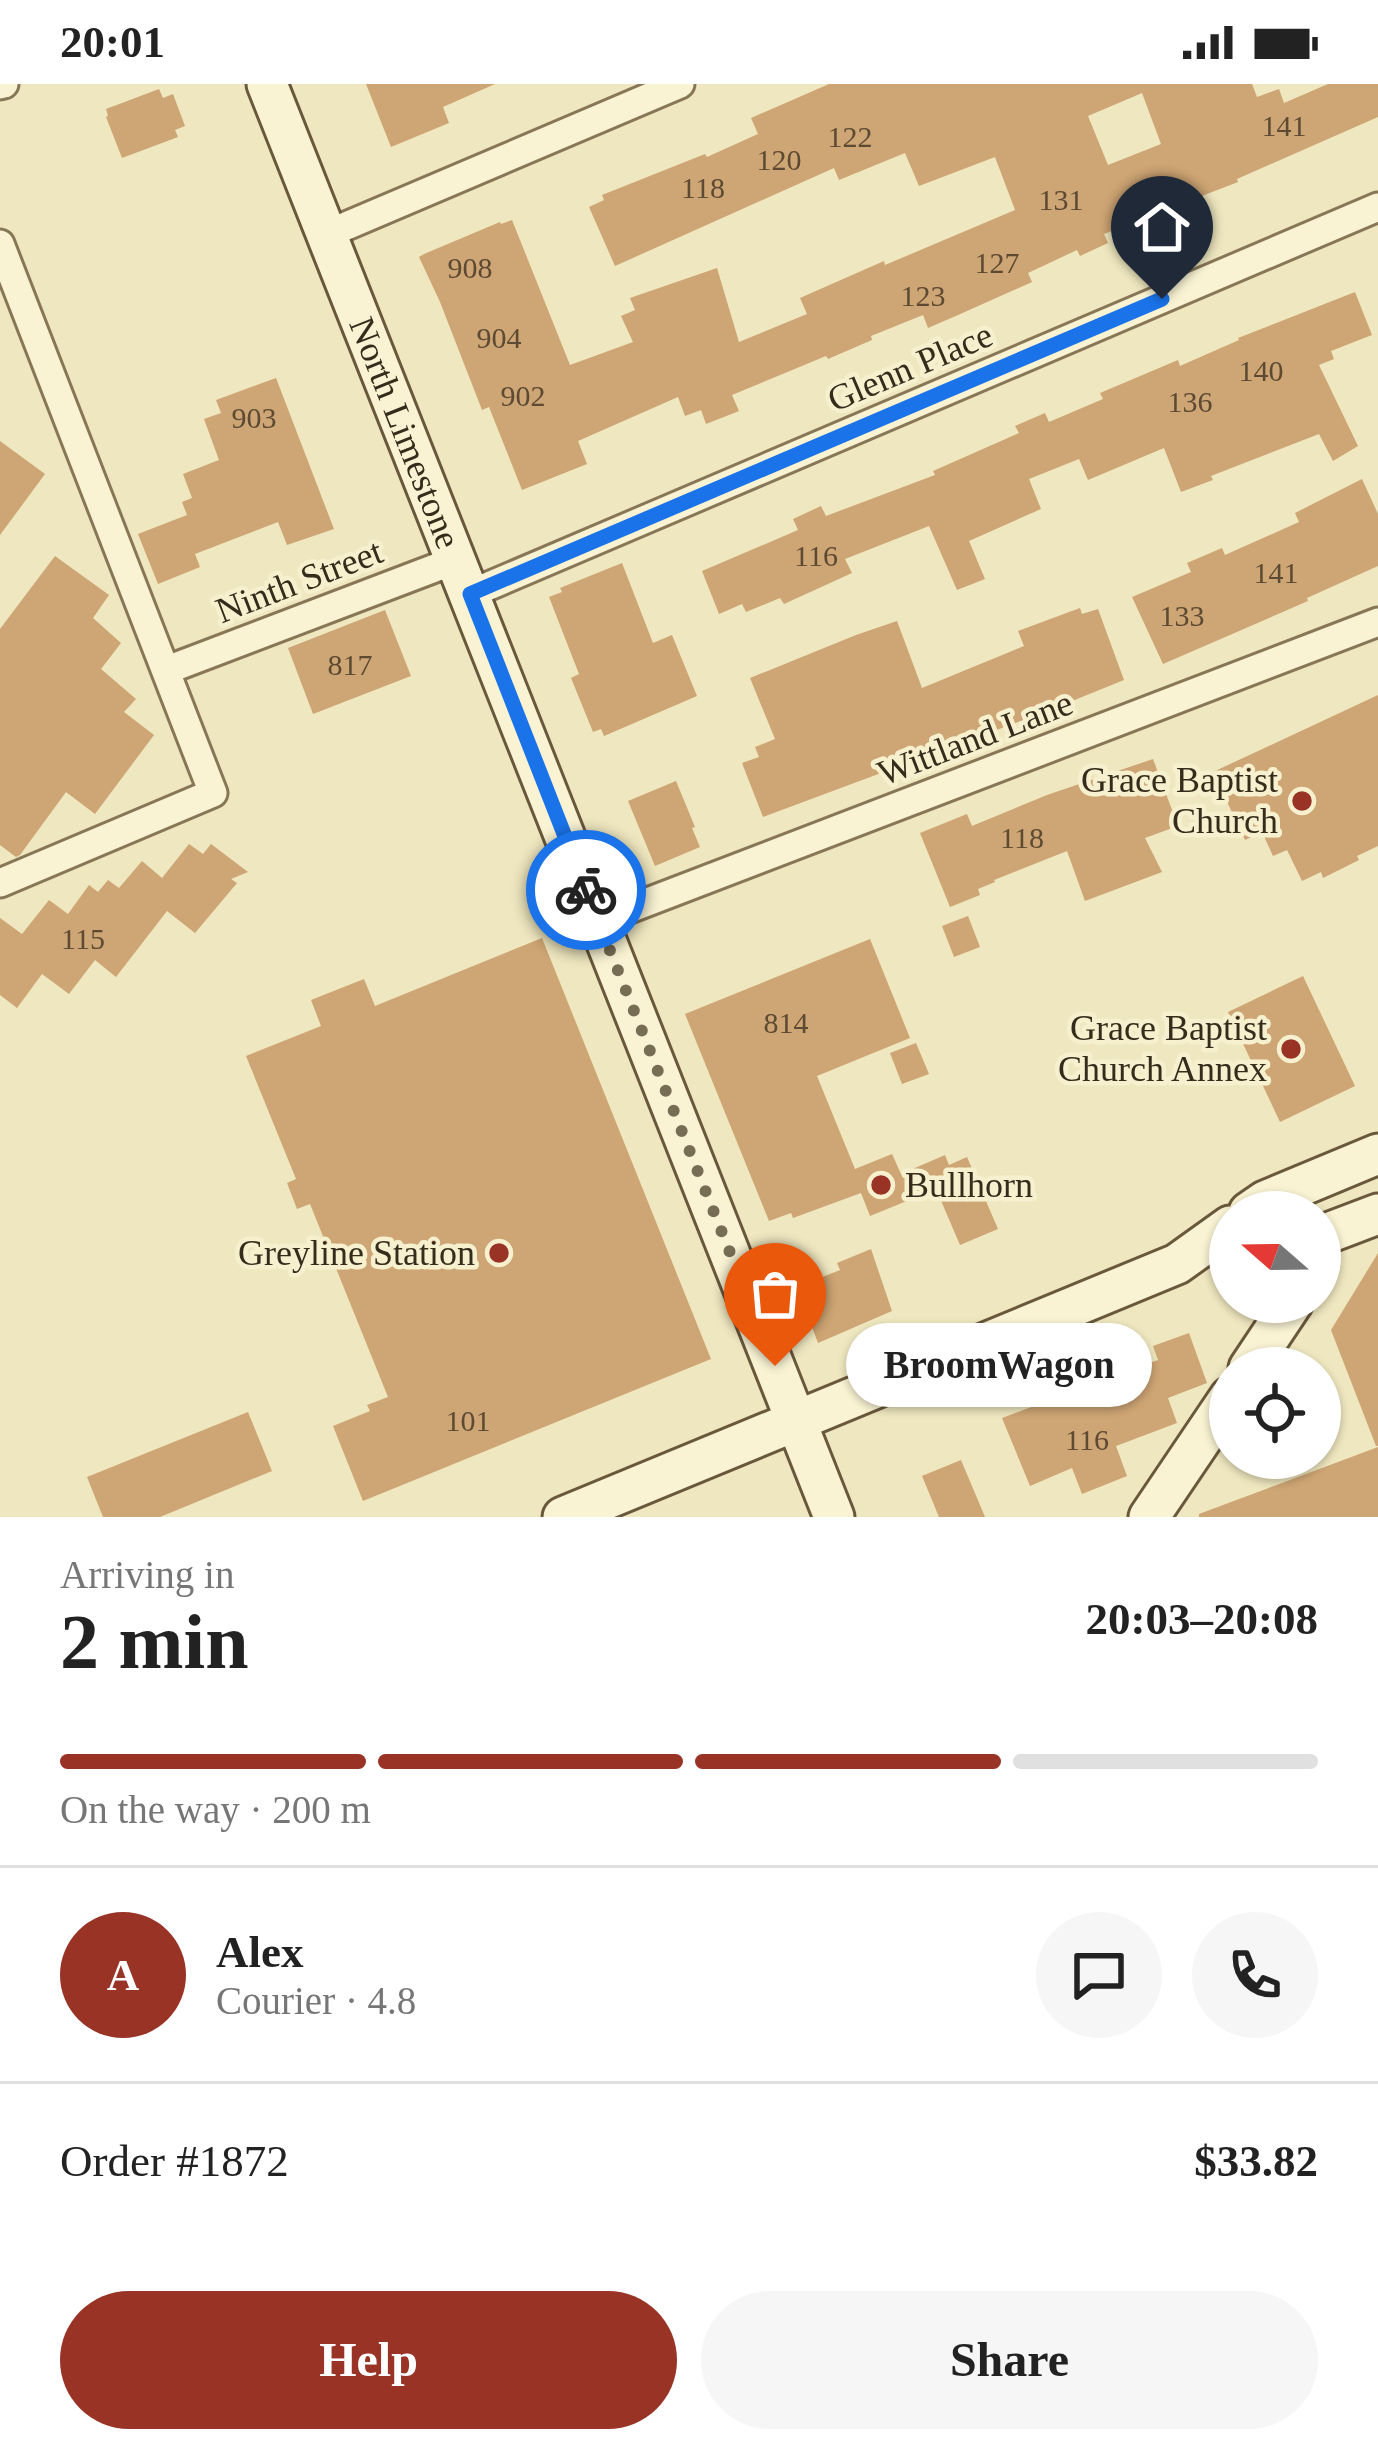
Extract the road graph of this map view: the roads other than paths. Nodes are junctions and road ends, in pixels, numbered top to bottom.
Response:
1 (267, 84) edge
2 (680, 84) edge
3 (1378, 207) edge
4 (325, 235) junction
5 (0, 244) edge
6 (463, 577) junction
7 (1366, 627) edge
8 (167, 670) junction
9 (0, 883) edge
10 (598, 921) junction
11 (1378, 1154) edge
12 (1288, 1191) edge
13 (1209, 1241) edge
14 (1209, 1261) edge
15 (1177, 1264) junction
16 (797, 1423) junction
17 (1209, 1427) edge
18 (563, 1517) edge
19 (834, 1517) edge
20 (1149, 1517) edge

1 - 4 street, North Limestone
2 - 4 street
3 - 6 street, Glenn Place
4 - 6 street, North Limestone
5 - 8 street
6 - 8 street, Ninth Street
6 - 10 street, North Limestone
7 - 10 street, Wittland Lane
8 - 9 street
10 - 16 street, North Limestone
11 - 12 street
13 - 15 street
14 - 15 street
15 - 16 street
16 - 18 street
16 - 19 street, North Limestone
17 - 20 street

